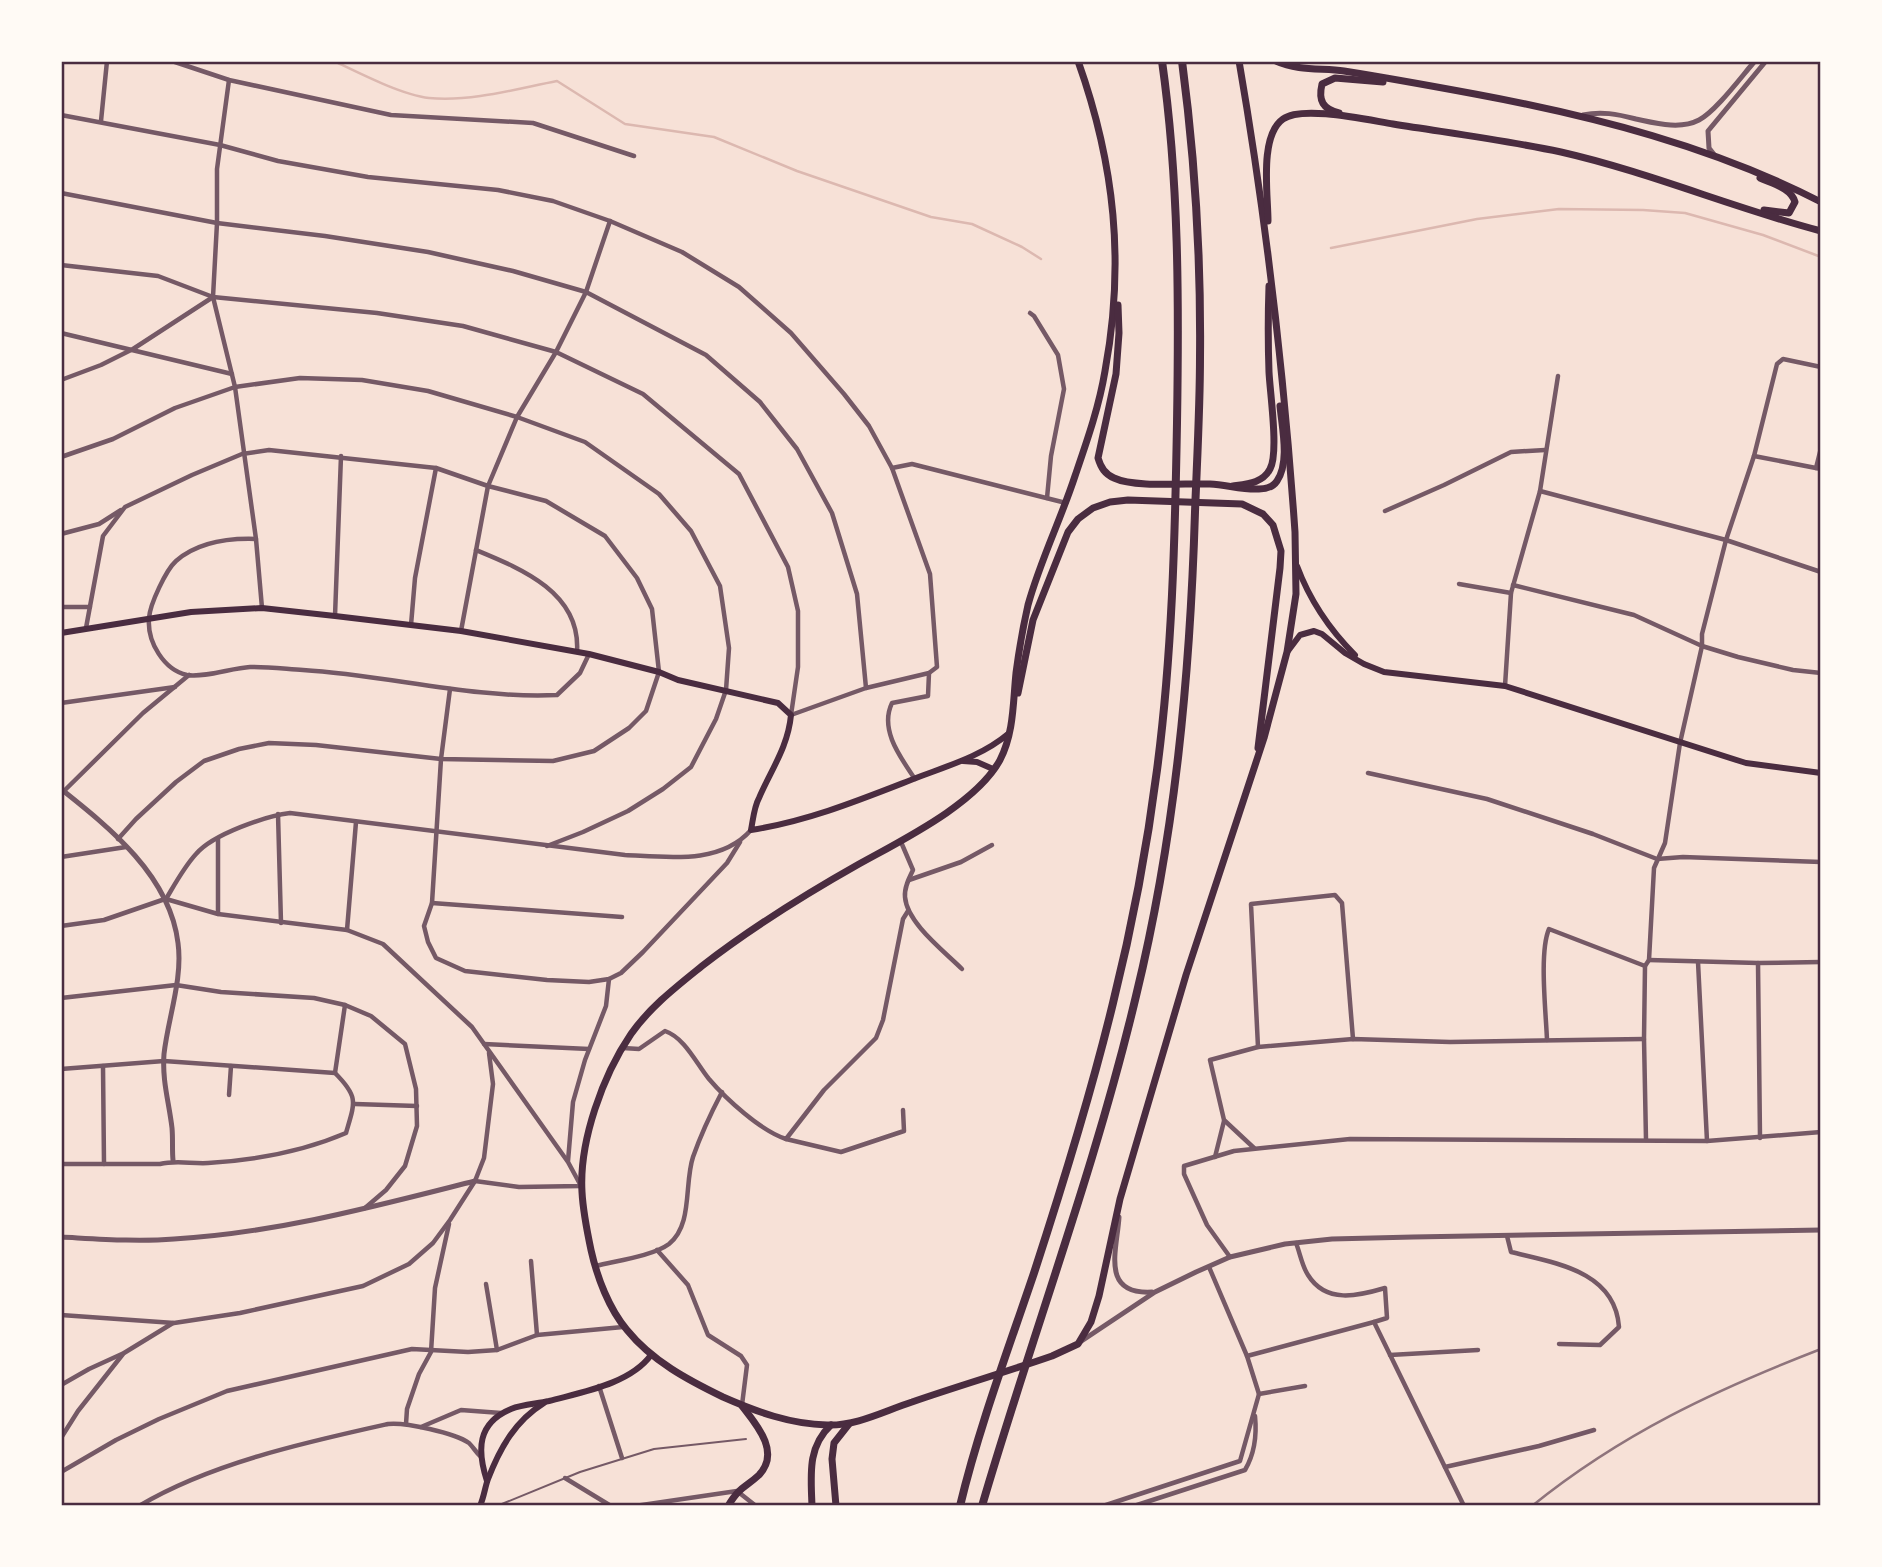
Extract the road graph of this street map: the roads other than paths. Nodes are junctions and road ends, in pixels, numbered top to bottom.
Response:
1 (107, 61) edge
2 (172, 61) edge
3 (1078, 61) edge
4 (1162, 61) edge
5 (1182, 61) edge
6 (1239, 61) edge
7 (1276, 61) edge
8 (1755, 61) edge
9 (1766, 61) edge
10 (229, 80) junction
11 (1410, 84) junction
12 (61, 115) edge
13 (1578, 116) junction
14 (1364, 119) junction
15 (102, 121) junction
16 (220, 145) junction
17 (634, 156) dead end
18 (1716, 157) junction
19 (61, 193) edge
20 (1703, 194) junction
21 (1821, 202) edge
22 (610, 221) junction
23 (217, 223) junction
24 (1821, 231) edge
25 (1269, 262) junction
26 (61, 265) edge
27 (1116, 276) junction
28 (586, 292) junction
29 (213, 297) junction
30 (1276, 307) junction
31 (1030, 313) dead end
32 (61, 333) edge
33 (133, 349) junction
34 (556, 352) junction
35 (1821, 367) edge
36 (232, 374) junction
37 (1558, 376) dead end
38 (61, 380) edge
39 (235, 387) junction
40 (517, 417) junction
41 (1821, 448) edge
42 (1545, 450) junction
43 (242, 454) junction
44 (341, 456) junction
45 (1754, 456) junction
46 (61, 457) edge
47 (436, 468) junction
48 (892, 468) junction
49 (1819, 468) edge
50 (488, 486) junction
51 (1233, 486) junction
52 (1540, 491) junction
53 (1047, 498) junction
54 (1066, 503) junction
55 (125, 508) junction
56 (1385, 511) dead end
57 (61, 534) edge
58 (256, 539) junction
59 (1726, 540) junction
60 (476, 550) junction
61 (1297, 566) junction
62 (1821, 572) edge
63 (1460, 584) dead end
64 (1513, 585) junction
65 (1511, 593) junction
66 (61, 607) edge
67 (90, 607) junction
68 (262, 608) junction
69 (335, 616) junction
70 (149, 618) junction
71 (411, 626) junction
72 (86, 628) junction
73 (461, 631) junction
74 (61, 633) edge
75 (1702, 646) junction
76 (577, 652) junction
77 (1287, 652) junction
78 (589, 654) junction
79 (1364, 664) junction
80 (659, 672) junction
81 (929, 673) junction
82 (1821, 673) edge
83 (189, 675) junction
84 (1506, 686) junction
85 (175, 687) junction
86 (866, 688) junction
87 (450, 689) junction
88 (726, 690) junction
89 (61, 703) edge
90 (790, 715) junction
91 (1013, 716) junction
92 (1008, 734) junction
93 (1680, 743) junction
94 (441, 759) junction
95 (961, 761) junction
96 (1256, 762) junction
97 (993, 769) junction
98 (1368, 773) dead end
99 (1821, 773) edge
100 (915, 779) junction
101 (63, 790) edge
102 (278, 814) junction
103 (356, 822) junction
104 (751, 830) junction
105 (435, 832) junction
106 (118, 839) junction
107 (218, 839) junction
108 (901, 841) junction
109 (740, 842) junction
110 (992, 845) dead end
111 (548, 846) junction
112 (127, 847) junction
113 (61, 857) edge
114 (1657, 859) junction
115 (1821, 862) edge
116 (908, 881) junction
117 (166, 899) junction
118 (432, 903) junction
119 (908, 911) junction
120 (218, 914) junction
121 (622, 917) dead end
122 (281, 923) junction
123 (61, 926) edge
124 (347, 930) junction
125 (1649, 960) junction
126 (1698, 962) junction
127 (1821, 962) edge
128 (1758, 963) junction
129 (1645, 965) junction
130 (962, 969) dead end
131 (609, 979) junction
132 (176, 985) junction
133 (61, 998) edge
134 (345, 1005) junction
135 (1353, 1039) junction
136 (1644, 1039) junction
137 (1547, 1040) junction
138 (484, 1044) junction
139 (1258, 1047) junction
140 (622, 1048) junction
141 (589, 1049) junction
142 (489, 1051) junction
143 (164, 1061) junction
144 (103, 1066) junction
145 (231, 1066) junction
146 (61, 1069) edge
147 (335, 1073) junction
148 (722, 1092) junction
149 (229, 1095) dead end
150 (355, 1104) junction
151 (416, 1106) junction
152 (903, 1110) dead end
153 (1224, 1120) junction
154 (1821, 1132) edge
155 (1759, 1138) junction
156 (786, 1139) junction
157 (1646, 1140) junction
158 (1707, 1141) junction
159 (1254, 1148) junction
160 (1215, 1157) junction
161 (173, 1160) junction
162 (568, 1162) junction
163 (61, 1164) edge
164 (104, 1164) junction
165 (475, 1181) junction
166 (581, 1186) junction
167 (1120, 1199) junction
168 (365, 1208) junction
169 (450, 1220) junction
170 (1821, 1230) edge
171 (1507, 1236) junction
172 (61, 1237) edge
173 (1296, 1243) junction
174 (657, 1250) junction
175 (1230, 1257) junction
176 (531, 1261) dead end
177 (595, 1266) junction
178 (1209, 1267) junction
179 (486, 1284) dead end
180 (1155, 1292) junction
181 (61, 1315) edge
182 (1374, 1322) junction
183 (174, 1323) junction
184 (623, 1327) junction
185 (537, 1335) junction
186 (1078, 1343) junction
187 (1559, 1344) dead end
188 (497, 1349) junction
189 (1478, 1350) dead end
190 (431, 1352) junction
191 (124, 1353) junction
192 (651, 1355) junction
193 (1390, 1355) junction
194 (1247, 1356) junction
195 (61, 1385) edge
196 (599, 1386) junction
197 (1305, 1386) dead end
198 (1259, 1394) junction
199 (549, 1401) junction
200 (742, 1405) junction
201 (1255, 1412) junction
202 (500, 1413) junction
203 (406, 1424) junction
204 (849, 1424) junction
205 (832, 1425) junction
206 (421, 1427) junction
207 (514, 1429) junction
208 (1594, 1430) dead end
209 (61, 1438) edge
210 (746, 1439) dead end
211 (480, 1456) junction
212 (622, 1458) junction
213 (498, 1460) junction
214 (1445, 1467) junction
215 (61, 1472) edge
216 (565, 1478) junction
217 (487, 1481) junction
218 (737, 1491) junction
219 (139, 1506) edge
220 (480, 1506) edge
221 (497, 1506) edge
222 (611, 1506) edge
223 (635, 1506) edge
224 (728, 1506) edge
225 (755, 1506) edge
226 (812, 1506) edge
227 (836, 1506) edge
228 (960, 1506) edge
229 (982, 1506) edge
230 (1103, 1506) edge
231 (1134, 1506) edge
232 (1464, 1506) edge

1 - 15 street
2 - 10 street
3 - 27 main road
4 - 228 highway
5 - 229 highway
6 - 25 main road
7 - 11 main road
8 - 13 street
9 - 18 street
10 - 16 street
10 - 17 street
11 - 13 main road
11 - 14 main road
12 - 15 street
13 - 18 main road
14 - 20 main road
14 - 25 main road
15 - 16 street
16 - 22 street
16 - 23 street
18 - 20 main road
18 - 21 main road
19 - 23 street
20 - 24 main road
22 - 28 street
22 - 48 street
23 - 28 street
23 - 29 street
25 - 30 main road
25 - 51 main road
26 - 29 street
27 - 51 main road
27 - 54 main road
28 - 34 street
28 - 86 street
29 - 33 street
29 - 34 street
29 - 36 street
30 - 51 main road
30 - 61 main road
31 - 53 street
32 - 33 street
33 - 36 street
33 - 38 street
34 - 40 street
34 - 90 street
35 - 45 street
36 - 39 street
37 - 42 street
39 - 40 street
39 - 43 street
39 - 46 street
40 - 50 street
40 - 88 street
41 - 49 street
42 - 52 street
42 - 56 street
43 - 44 street
43 - 55 street
43 - 58 street
44 - 47 street
44 - 69 street
45 - 49 street
45 - 59 street
47 - 50 street
47 - 71 street
48 - 53 street
48 - 81 street
50 - 60 street
50 - 80 street
52 - 59 street
52 - 64 street
53 - 54 street
54 - 91 main road
55 - 57 street
55 - 67 street
58 - 68 street
58 - 70 street
59 - 62 street
59 - 75 street
60 - 73 street
60 - 76 street
61 - 77 main road
61 - 79 main road
63 - 65 street
64 - 65 street
64 - 75 street
65 - 84 street
66 - 67 street
67 - 72 street
68 - 69 main road
68 - 70 main road
69 - 71 main road
70 - 72 main road
70 - 83 street
71 - 73 main road
72 - 74 main road
73 - 76 main road
75 - 82 street
75 - 93 street
76 - 78 main road
77 - 79 main road
77 - 96 main road
78 - 80 main road
78 - 87 street
79 - 84 main road
80 - 88 main road
80 - 94 street
81 - 86 street
81 - 100 street
83 - 85 street
83 - 87 street
84 - 93 main road
85 - 89 street
85 - 101 street
86 - 90 street
87 - 94 street
88 - 90 main road
88 - 111 street
90 - 104 main road
91 - 92 main road
91 - 96 main road
92 - 95 main road
92 - 97 main road
93 - 99 main road
93 - 114 street
94 - 105 street
94 - 106 street
95 - 97 main road
95 - 100 main road
96 - 167 main road
97 - 108 main road
98 - 114 street
100 - 104 main road
101 - 106 street
102 - 103 street
102 - 107 street
102 - 122 street
103 - 105 street
103 - 124 street
104 - 109 street
105 - 111 street
105 - 118 street
106 - 112 street
107 - 117 street
107 - 120 street
108 - 116 street
108 - 140 main road
109 - 111 street
109 - 131 street
110 - 116 street
112 - 113 street
112 - 117 street
114 - 115 street
114 - 125 street
116 - 119 street
117 - 120 street
117 - 123 street
117 - 132 street
118 - 121 street
118 - 131 street
119 - 130 street
119 - 156 street
120 - 122 street
122 - 124 street
124 - 138 street
125 - 126 street
125 - 129 street
126 - 128 street
126 - 158 street
127 - 128 street
128 - 155 street
129 - 136 street
129 - 137 street
131 - 141 street
132 - 133 street
132 - 134 street
132 - 143 street
134 - 147 street
134 - 151 street
135 - 137 street
135 - 139 street
135 - 139 street
136 - 137 street
136 - 157 street
138 - 141 street
138 - 142 street
139 - 153 street
140 - 148 street
140 - 166 main road
141 - 162 street
142 - 162 street
142 - 165 street
143 - 144 street
143 - 145 street
143 - 161 street
144 - 146 street
144 - 164 street
145 - 147 street
145 - 149 street
147 - 150 street
148 - 156 street
148 - 174 street
150 - 151 street
150 - 161 street
151 - 168 street
152 - 156 street
153 - 159 street
153 - 160 street
154 - 155 street
155 - 158 street
157 - 158 street
157 - 159 street
159 - 160 street
160 - 175 street
161 - 164 street
162 - 166 street
163 - 164 street
165 - 166 street
165 - 168 street
165 - 169 street
166 - 177 main road
167 - 180 street
167 - 186 main road
168 - 172 street
169 - 183 street
169 - 190 street
170 - 171 street
171 - 173 street
171 - 187 street
173 - 175 street
173 - 182 street
174 - 177 street
174 - 200 street
175 - 178 street
176 - 185 street
177 - 184 main road
178 - 180 street
178 - 194 street
179 - 188 street
180 - 186 street
181 - 183 street
182 - 193 street
182 - 194 street
183 - 191 street
184 - 185 street
184 - 192 main road
185 - 188 street
186 - 204 main road
188 - 190 street
189 - 193 street
190 - 203 street
190 - 215 street
191 - 195 street
191 - 209 street
192 - 196 main road
192 - 200 main road
193 - 214 street
194 - 198 street
196 - 199 main road
196 - 212 street
197 - 198 street
198 - 201 street
199 - 202 main road
199 - 207 main road
200 - 205 main road
200 - 218 main road
201 - 230 street
201 - 231 street
202 - 206 street
202 - 207 main road
202 - 211 main road
203 - 206 street
203 - 219 street
204 - 205 main road
204 - 227 main road
205 - 226 main road
206 - 211 street
207 - 213 main road
208 - 214 street
210 - 212 lane
211 - 213 main road
211 - 217 main road
212 - 216 lane
213 - 217 main road
214 - 232 street
216 - 221 lane
216 - 222 street
217 - 220 main road
218 - 223 street
218 - 224 main road
218 - 225 street

